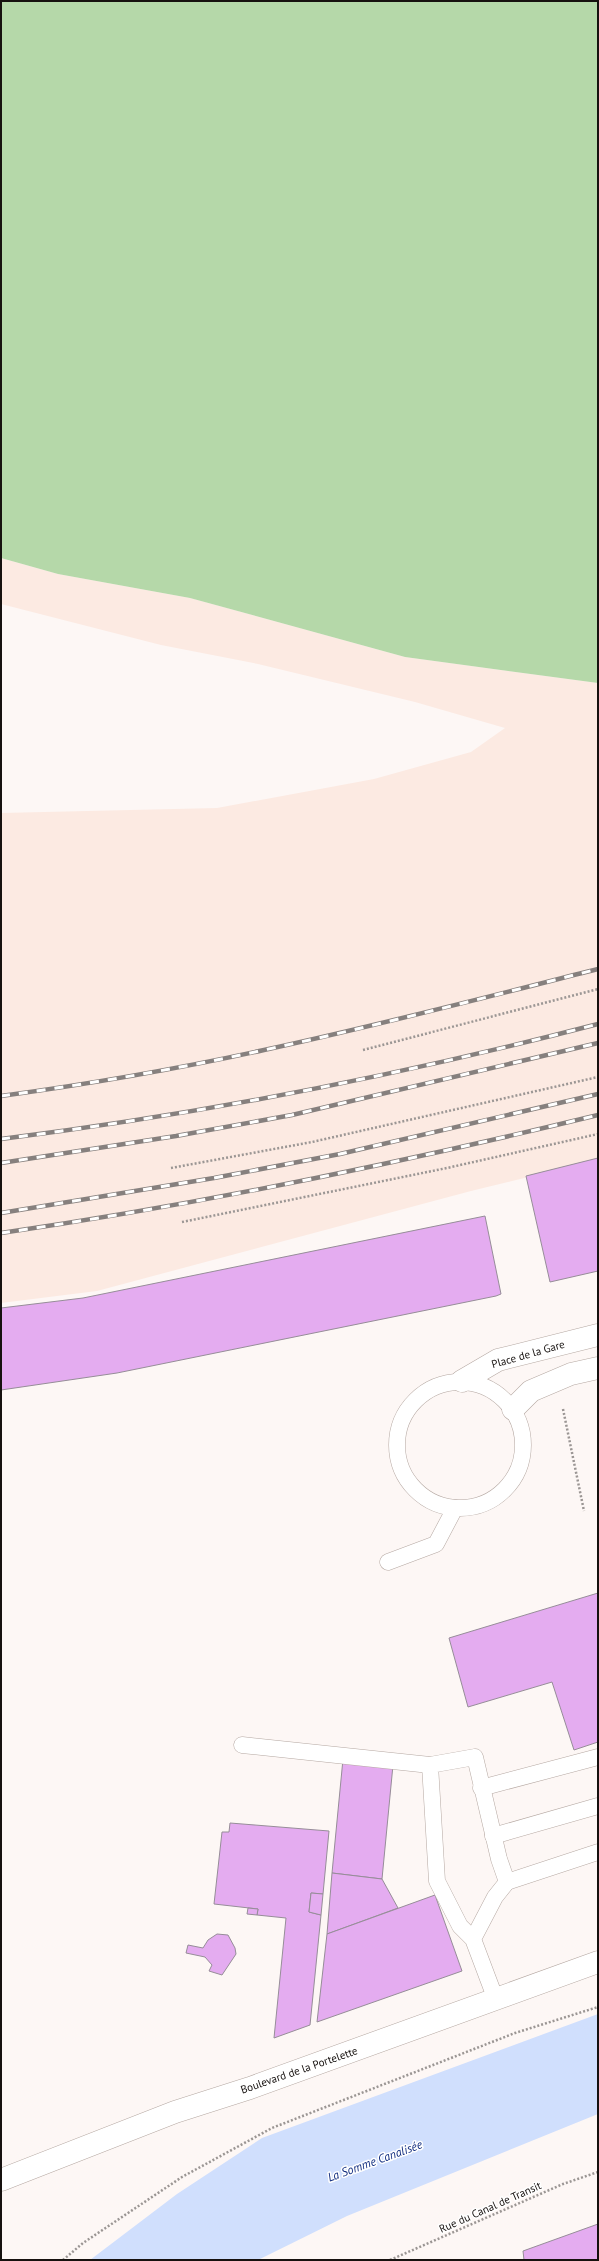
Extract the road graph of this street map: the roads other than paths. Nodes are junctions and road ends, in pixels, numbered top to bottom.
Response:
1 (598, 1335) edge
2 (598, 1368) edge
3 (462, 1381) junction
4 (513, 1409) junction
5 (455, 1508) junction
6 (388, 1562) dead end
7 (242, 1746) dead end
8 (598, 1757) edge
9 (430, 1764) junction
10 (481, 1788) junction
11 (598, 1806) edge
12 (493, 1836) junction
13 (598, 1852) edge
14 (507, 1882) junction
15 (473, 1939) junction
16 (598, 1962) edge
17 (496, 2000) junction
18 (1, 2180) edge

1 - 3 main road, Place de la Gare
2 - 4 main road
3 - 4 lane
3 - 5 lane
4 - 5 lane
5 - 6 lane
7 - 9 lane
8 - 10 lane
9 - 10 lane
9 - 15 lane
10 - 12 lane
11 - 12 lane
12 - 14 lane
13 - 14 lane
14 - 15 lane
15 - 17 lane
16 - 17 main road, Boulevard de la Portelette
17 - 18 main road, Boulevard de la Portelette

